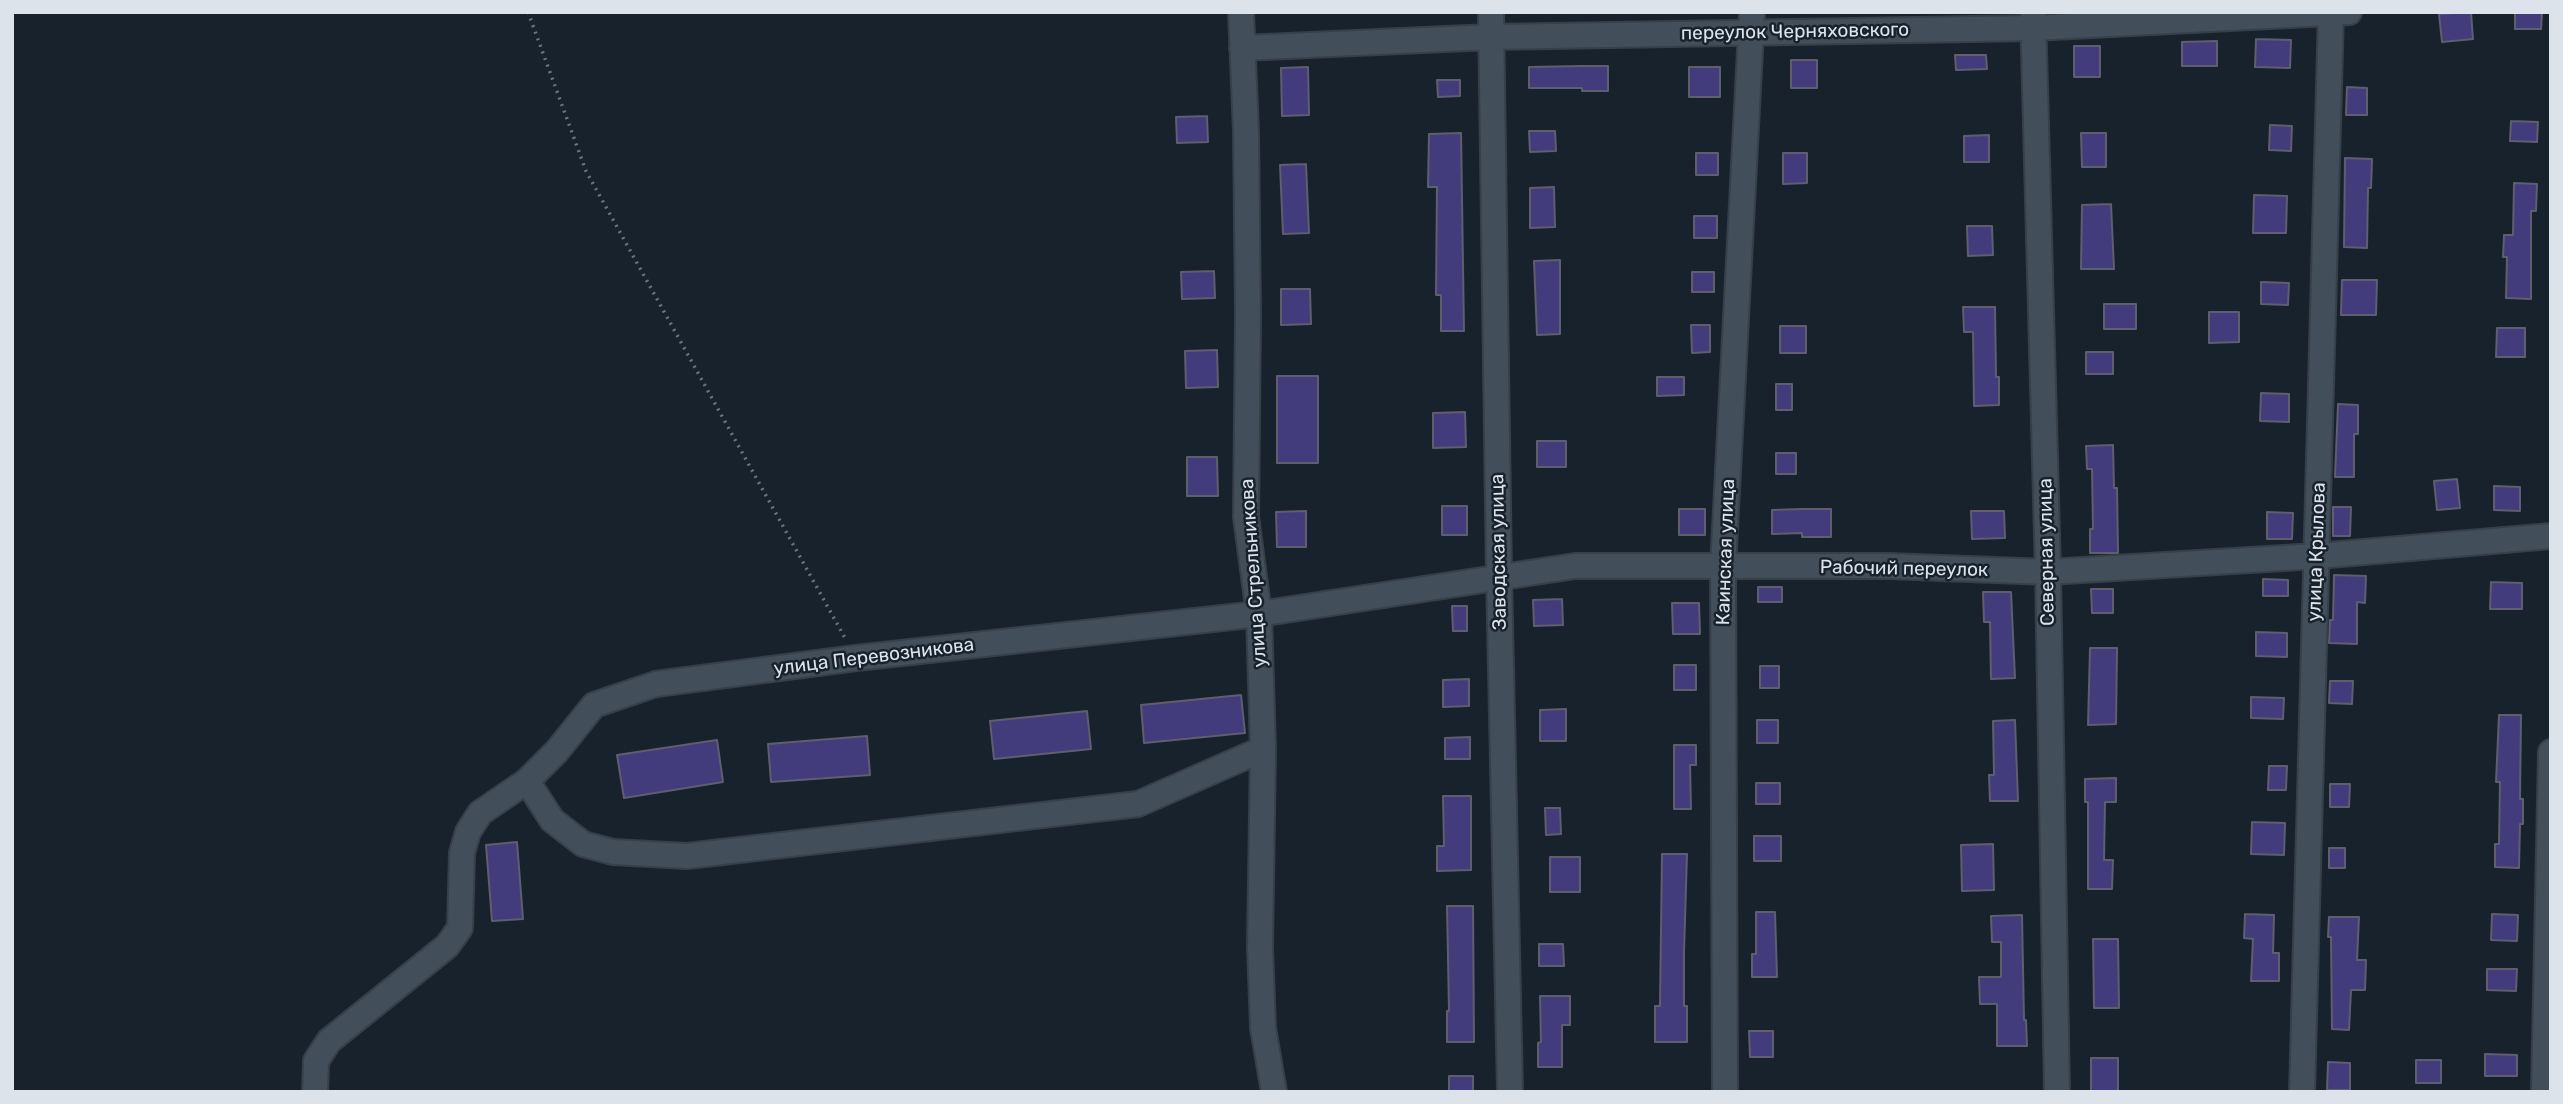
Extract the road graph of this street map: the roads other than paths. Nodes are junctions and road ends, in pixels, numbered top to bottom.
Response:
1 (1241, 12) edge
2 (1491, 12) edge
3 (2337, 13) edge
4 (2033, 20) edge
5 (1751, 23) edge
6 (1491, 37) junction
7 (1242, 48) junction
8 (2551, 536) edge
9 (2317, 556) junction
10 (1723, 567) junction
11 (2048, 572) junction
12 (1499, 576) junction
13 (1259, 614) junction
14 (1263, 749) junction
15 (2551, 752) edge
16 (527, 781) junction
17 (315, 1092) edge
18 (1274, 1092) edge
19 (1510, 1092) edge
20 (1726, 1092) edge
21 (2057, 1092) edge
22 (2302, 1092) edge
23 (2544, 1092) edge

1 - 7 street, улица Стрельникова
2 - 6 street, Заводская улица
3 - 4 street, переулок Черняховского
3 - 9 street, улица Крылова
4 - 5 street, переулок Черняховского
4 - 11 street, Северная улица
5 - 6 street, переулок Черняховского
5 - 10 street, Каинская улица
6 - 7 street, переулок Черняховского
6 - 12 street, Заводская улица
7 - 13 street, улица Стрельникова
8 - 9 street, Рабочий переулок
9 - 11 street, Рабочий переулок
9 - 22 street, улица Крылова
10 - 11 street, Рабочий переулок
10 - 12 street, Рабочий переулок
10 - 20 street, Каинская улица
11 - 21 street, Северная улица
12 - 13 street, Рабочий переулок
12 - 19 street, Заводская улица
13 - 14 street, улица Стрельникова
13 - 16 street, улица Перевозникова
14 - 16 street
14 - 18 street, улица Стрельникова
15 - 23 street
16 - 17 street, улица Перевозникова

